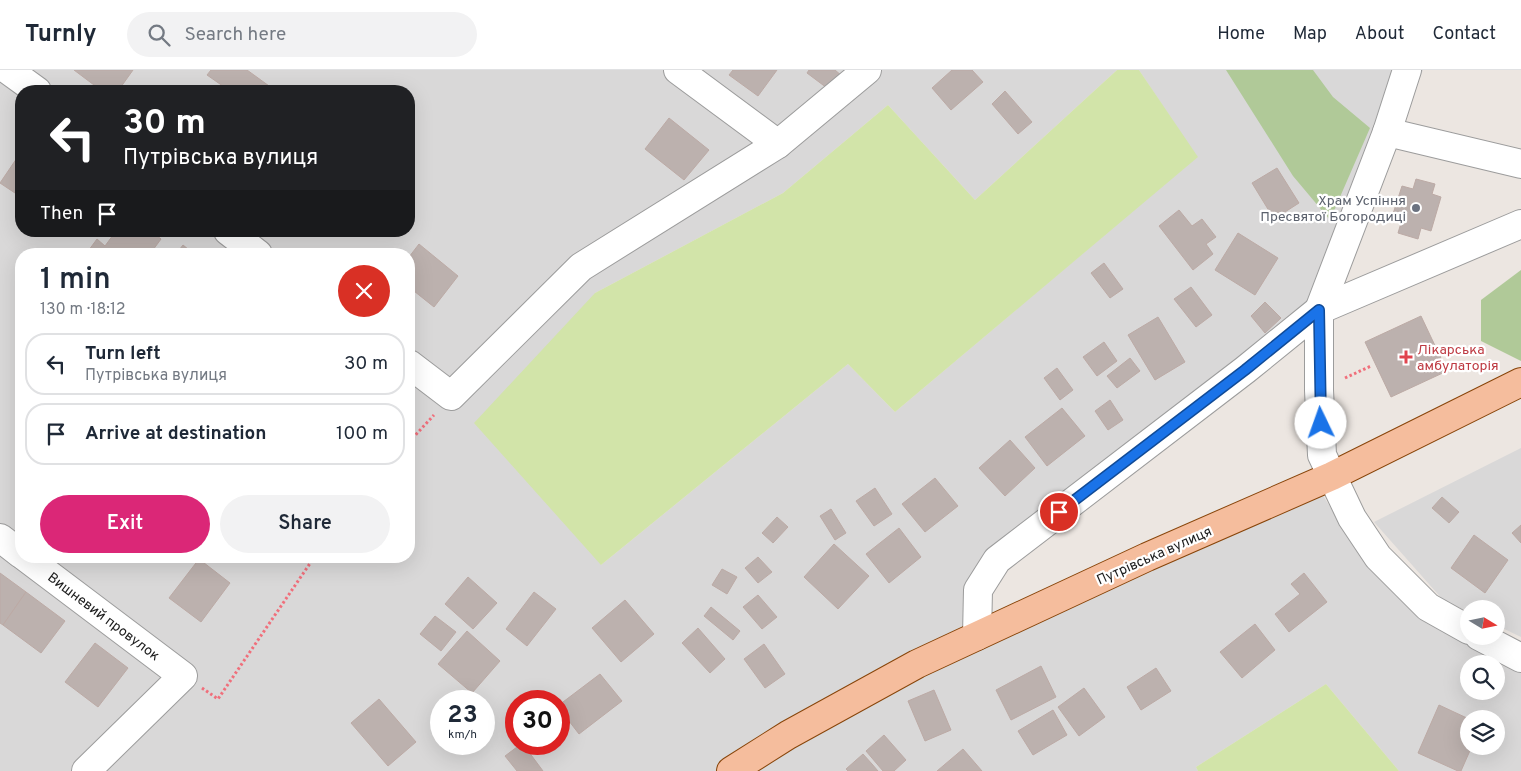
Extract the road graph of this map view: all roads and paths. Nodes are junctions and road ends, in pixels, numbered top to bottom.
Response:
1 (4, 70) edge
2 (8, 70) edge
3 (678, 70) edge
4 (867, 70) edge
5 (1407, 70) edge
6 (0, 75) edge
7 (29, 85) edge
8 (1387, 132) junction
9 (778, 144) junction
10 (1521, 164) edge
11 (1521, 224) edge
12 (236, 237) edge
13 (250, 248) edge
14 (1319, 310) junction
15 (415, 369) edge
16 (1521, 382) edge
17 (451, 396) junction
18 (415, 435) edge
19 (1332, 476) junction
20 (0, 538) edge
21 (15, 549) edge
22 (34, 563) edge
23 (310, 563) edge
24 (1460, 625) edge
25 (977, 636) junction
26 (1496, 645) edge
27 (1521, 658) edge
28 (183, 676) junction
29 (86, 771) edge
30 (731, 771) edge

1 - 6 street
2 - 7 street
3 - 9 street
4 - 9 street
5 - 8 street
8 - 10 street
8 - 14 street
9 - 17 street
11 - 14 street
12 - 13 street
14 - 19 street
14 - 25 street
15 - 17 street
16 - 19 main road, Путрівська вулиця
17 - 18 path
19 - 24 street
19 - 25 main road, Путрівська вулиця
20 - 21 street, Вишневий провулок
22 - 28 street, Вишневий провулок
23 - 28 path
25 - 30 main road, Путрівська вулиця
26 - 27 street
28 - 29 street

